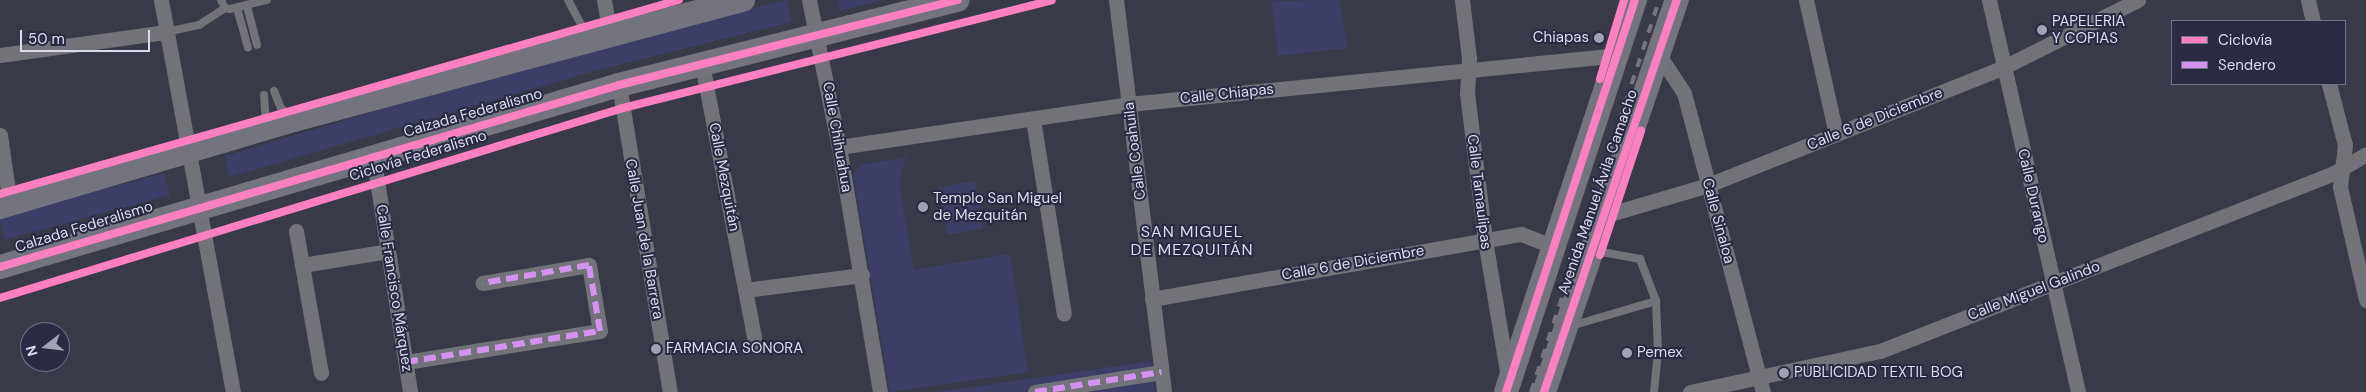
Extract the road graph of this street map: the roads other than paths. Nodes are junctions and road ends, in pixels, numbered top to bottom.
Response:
1 (161, 0) edge
2 (221, 0) edge
3 (267, 0) edge
4 (568, 0) edge
5 (604, 0) edge
6 (743, 0) edge
7 (809, 0) edge
8 (958, 0) edge
9 (1116, 0) edge
10 (1462, 0) edge
11 (1635, 0) edge
12 (1677, 0) edge
13 (1806, 0) edge
14 (1988, 0) edge
15 (2138, 0) edge
16 (2308, 0) edge
17 (247, 6) junction
18 (225, 8) junction
19 (237, 8) junction
20 (2313, 20) edge
21 (166, 32) junction
22 (818, 34) junction
23 (599, 36) junction
24 (257, 45) dead end
25 (248, 48) dead end
26 (0, 55) edge
27 (1617, 55) junction
28 (1659, 55) junction
29 (702, 64) junction
30 (2004, 67) junction
31 (1467, 70) junction
32 (2329, 85) edge
33 (619, 86) junction
34 (274, 92) dead end
35 (264, 95) dead end
36 (1129, 104) junction
37 (1034, 119) junction
38 (294, 120) junction
39 (266, 129) junction
40 (1836, 134) junction
41 (0, 135) edge
42 (840, 147) junction
43 (189, 152) junction
44 (2366, 154) edge
45 (373, 155) junction
46 (2342, 168) junction
47 (1579, 172) junction
48 (1614, 181) junction
49 (1708, 185) junction
50 (5, 206) edge
51 (199, 206) junction
52 (1603, 216) junction
53 (296, 232) dead end
54 (1485, 240) junction
55 (1553, 246) junction
56 (1593, 250) junction
57 (388, 251) junction
58 (302, 265) junction
59 (0, 266) edge
60 (862, 275) junction
61 (483, 283) dead end
62 (2053, 283) junction
63 (745, 290) junction
64 (1152, 299) junction
65 (2366, 300) edge
66 (1656, 301) junction
67 (1064, 314) dead end
68 (1566, 327) junction
69 (756, 347) dead end
70 (406, 362) junction
71 (1162, 372) junction
72 (321, 373) dead end
73 (1759, 376) junction
74 (1508, 388) edge
75 (232, 392) edge
76 (410, 392) edge
77 (670, 392) edge
78 (880, 392) edge
79 (1035, 392) edge
80 (1164, 392) edge
81 (1544, 392) edge
82 (1654, 392) edge
83 (1690, 392) edge
84 (1763, 392) edge
85 (2078, 392) edge

1 - 21 street
2 - 18 lane
3 - 17 lane
4 - 23 lane
5 - 23 street
6 - 23 main road
7 - 22 street, Calle Chihuahua
8 - 22 main road, Calzada Federalismo
9 - 36 street, Calle Coahuila
10 - 31 street, Calle Tamaulipas
11 - 27 main road, Avenida Manuel Ávila Camacho
12 - 28 main road, Avenida Manuel Ávila Camacho
13 - 40 street
14 - 30 street, Calle Durango
15 - 30 street, Calle 6 de Diciembre
16 - 20 street
17 - 19 lane
17 - 24 lane
18 - 19 lane
18 - 21 lane
19 - 25 lane
21 - 26 street
21 - 43 street
22 - 29 main road, Calzada Federalismo
22 - 42 street, Calle Chihuahua
23 - 38 main road
27 - 31 street, Calle Chiapas
27 - 47 main road, Avenida Manuel Ávila Camacho
28 - 48 main road, Avenida Manuel Ávila Camacho
28 - 49 street, Calle Sinaloa
29 - 33 main road, Calzada Federalismo
29 - 63 street, Calle Mezquitán
30 - 40 street, Calle 6 de Diciembre
30 - 62 street, Calle Durango
31 - 36 street, Calle Chiapas
31 - 54 street, Calle Tamaulipas
32 - 46 street
33 - 45 main road, Calzada Federalismo
33 - 77 street, Calle Juan de la Barrera
34 - 38 lane
35 - 39 lane
36 - 37 street, Calle Chiapas
36 - 64 street, Calle Coahuila
37 - 42 street, Calle Chiapas
37 - 67 street
38 - 39 main road
39 - 43 main road
40 - 49 street, Calle 6 de Diciembre
41 - 50 street
42 - 60 street, Calle Chihuahua
43 - 50 main road
43 - 51 street
44 - 46 street, Calle Miguel Galindo
45 - 51 main road, Calzada Federalismo
45 - 57 street, Calle Francisco Márquez
46 - 62 street, Calle Miguel Galindo
46 - 65 street
47 - 48 main road
47 - 55 main road, Avenida Manuel Ávila Camacho
48 - 52 main road, Avenida Manuel Ávila Camacho
49 - 52 street, Calle 6 de Diciembre
49 - 73 street, Calle Sinaloa
51 - 59 main road, Calzada Federalismo
51 - 75 street
52 - 56 main road, Avenida Manuel Ávila Camacho
53 - 58 street
54 - 55 street, Calle 6 de Diciembre
54 - 64 street, Calle 6 de Diciembre
54 - 74 street, Calle Tamaulipas
55 - 74 main road, Avenida Manuel Ávila Camacho
56 - 66 lane
56 - 68 main road, Avenida Manuel Ávila Camacho
57 - 58 street
57 - 70 street, Calle Francisco Márquez
58 - 72 street
60 - 63 street
60 - 78 street, Calle Chihuahua
61 - 70 street
62 - 73 street, Calle Miguel Galindo
62 - 85 street, Calle Durango
63 - 69 street, Calle Mezquitán
64 - 71 street, Calle Coahuila
66 - 68 lane
66 - 82 lane
68 - 81 main road, Avenida Manuel Ávila Camacho
70 - 76 street, Calle Francisco Márquez
71 - 79 street
71 - 80 street, Calle Coahuila
73 - 83 street, Calle Miguel Galindo
73 - 84 street, Calle Sinaloa

